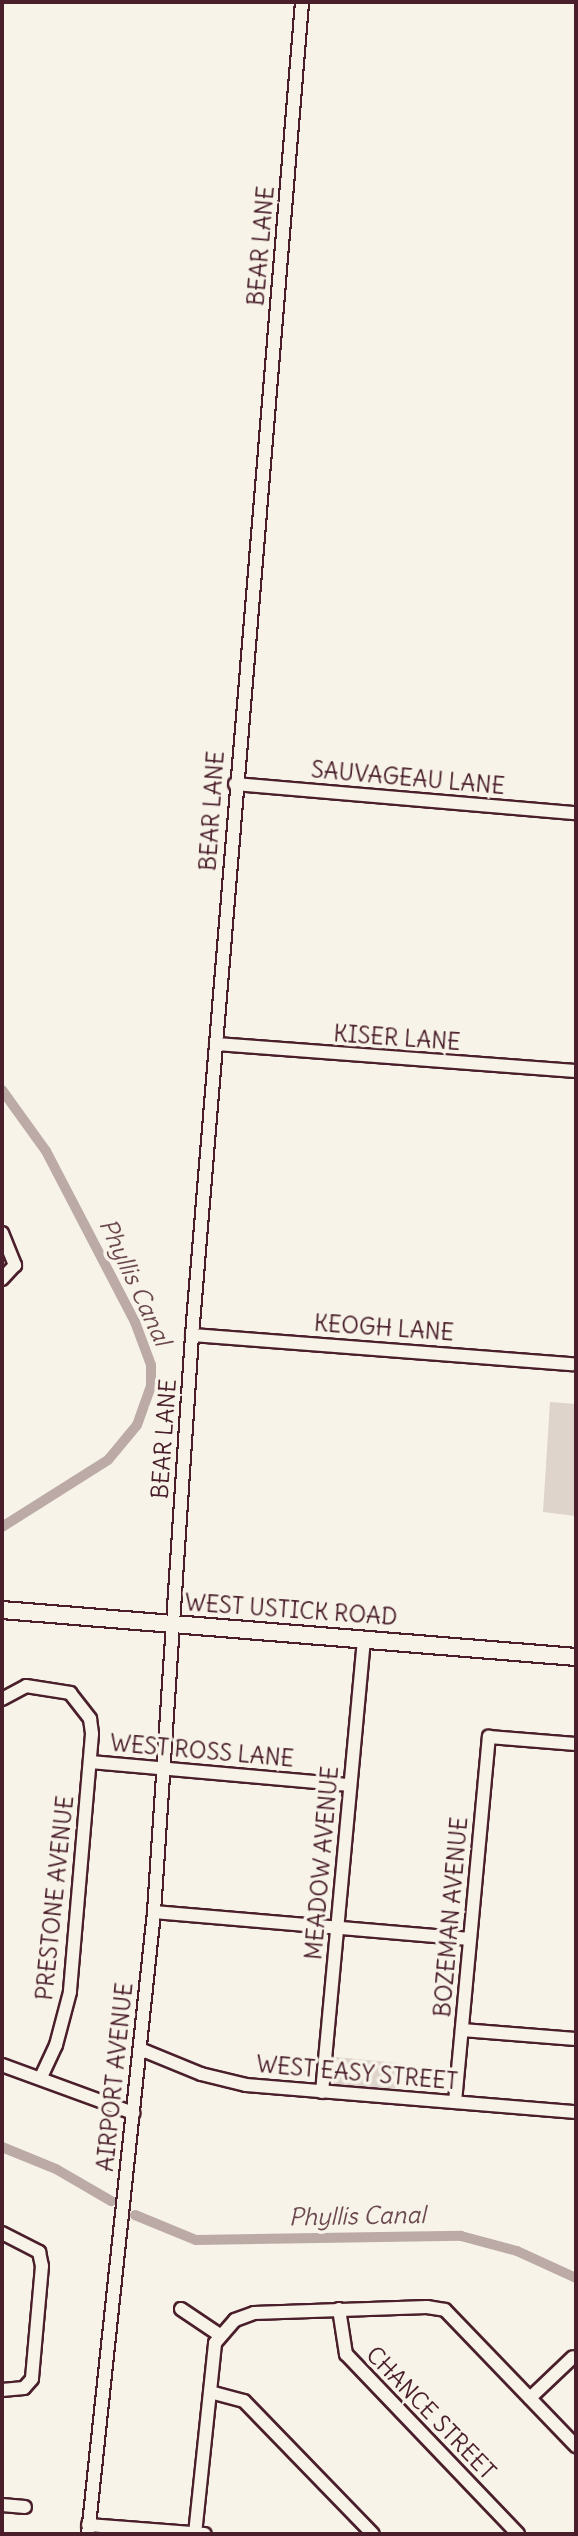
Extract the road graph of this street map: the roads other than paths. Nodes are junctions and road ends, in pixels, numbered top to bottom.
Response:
1 (302, 2) edge
2 (236, 784) junction
3 (576, 813) edge
4 (216, 1044) junction
5 (576, 1071) edge
6 (2, 1233) edge
7 (6, 1276) edge
8 (192, 1335) junction
9 (573, 1364) dead end
10 (2, 1610) edge
11 (173, 1623) junction
12 (364, 1637) junction
13 (576, 1657) edge
14 (5, 1697) edge
15 (576, 1744) edge
16 (91, 1762) junction
17 (164, 1768) junction
18 (351, 1785) junction
19 (154, 1912) junction
20 (337, 1927) junction
21 (470, 1939) junction
22 (462, 2029) junction
23 (576, 2039) edge
24 (140, 2049) junction
25 (2, 2065) edge
26 (41, 2077) junction
27 (322, 2092) junction
28 (455, 2102) junction
29 (576, 2112) edge
30 (133, 2113) junction
31 (2, 2233) edge
32 (181, 2309) dead end
33 (339, 2309) junction
34 (221, 2336) junction
35 (573, 2357) dead end
36 (2, 2390) edge
37 (210, 2392) junction
38 (530, 2398) junction
39 (576, 2446) edge
40 (2, 2505) edge
41 (25, 2507) dead end
42 (88, 2530) edge
43 (199, 2534) edge
44 (373, 2534) edge
45 (518, 2534) edge

1 - 2 street, BEAR LANE
2 - 3 street, SAUVAGEAU LANE
2 - 4 street, BEAR LANE
4 - 5 street, KISER LANE
4 - 8 street, BEAR LANE
6 - 7 street
8 - 9 street, KEOGH LANE
8 - 11 street, BEAR LANE
10 - 11 main road, WEST USTICK ROAD
11 - 12 main road, WEST USTICK ROAD
11 - 17 street, AIRPORT AVENUE
12 - 13 main road, WEST USTICK ROAD
12 - 18 street, MEADOW AVENUE
14 - 16 street, PRESTONE AVENUE
15 - 21 street, BOZEMAN AVENUE
16 - 17 street, WEST ROSS LANE
16 - 26 street, PRESTONE AVENUE
17 - 18 street, WEST ROSS LANE
17 - 19 street, AIRPORT AVENUE
18 - 20 street, MEADOW AVENUE
19 - 20 street
19 - 24 street, AIRPORT AVENUE
20 - 21 street
20 - 27 street, MEADOW AVENUE
21 - 22 street, BOZEMAN AVENUE
22 - 23 street
22 - 28 street, BOZEMAN AVENUE
24 - 27 street, WEST EASY STREET
24 - 30 street, AIRPORT AVENUE
25 - 26 street
26 - 30 street
27 - 28 street, WEST EASY STREET
28 - 29 street, WEST EASY STREET
30 - 42 street, AIRPORT AVENUE
31 - 36 street
32 - 34 street
33 - 34 street
33 - 38 street
33 - 45 street, CHANCE STREET
34 - 37 street
35 - 38 street
37 - 43 street
37 - 44 street
38 - 39 street
40 - 41 street
42 - 43 street

